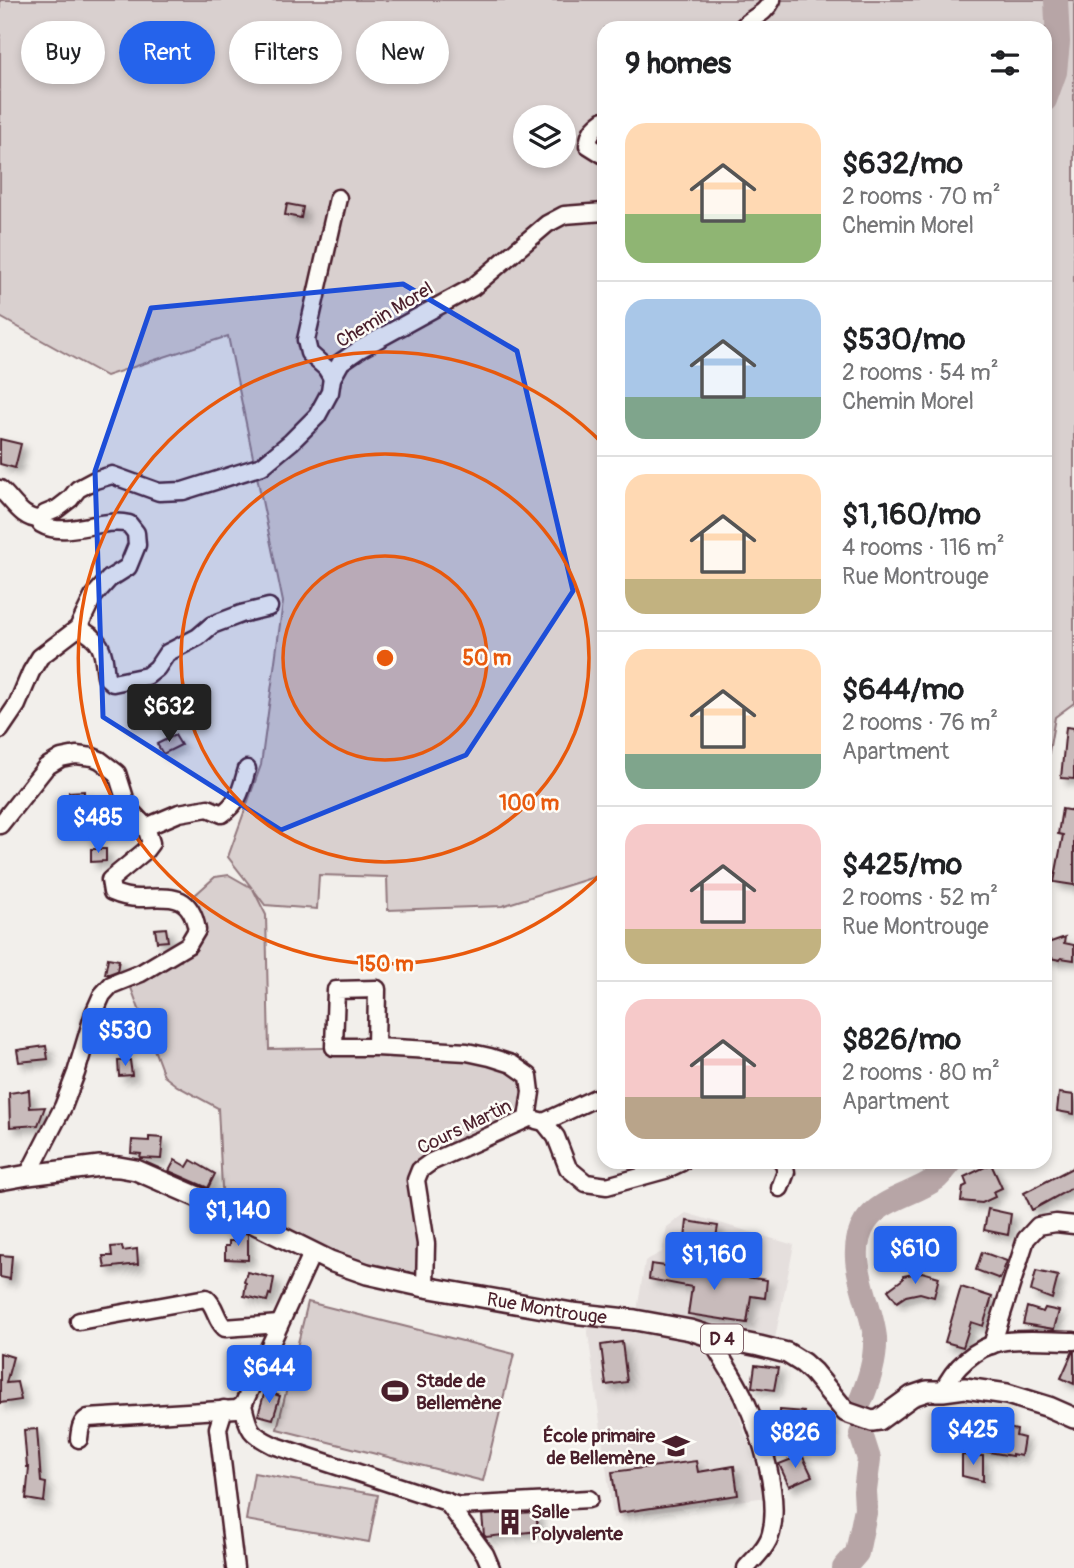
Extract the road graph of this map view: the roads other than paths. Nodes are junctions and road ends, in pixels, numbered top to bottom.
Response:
1 (772, 0) edge
2 (751, 21) edge
3 (597, 125) edge
4 (597, 151) edge
5 (338, 198) dead end
6 (597, 213) edge
7 (332, 378) junction
8 (0, 489) edge
9 (40, 519) junction
10 (269, 607) dead end
11 (78, 628) junction
12 (0, 730) edge
13 (247, 769) dead end
14 (0, 825) edge
15 (146, 827) junction
16 (376, 1046) junction
17 (597, 1097) edge
18 (527, 1119) junction
19 (544, 1122) junction
20 (667, 1169) edge
21 (785, 1169) edge
22 (28, 1175) junction
23 (0, 1180) edge
24 (779, 1188) dead end
25 (1074, 1225) edge
26 (309, 1250) junction
27 (425, 1287) junction
28 (79, 1321) dead end
29 (279, 1324) junction
30 (709, 1336) junction
31 (1074, 1341) edge
32 (992, 1345) junction
33 (943, 1391) junction
34 (243, 1405) junction
35 (224, 1409) junction
36 (1074, 1418) edge
37 (79, 1439) dead end
38 (589, 1499) dead end
39 (446, 1501) junction
40 (234, 1568) edge
41 (491, 1568) edge
42 (747, 1568) edge

1 - 2 street
3 - 4 street
5 - 7 street
6 - 7 street, Chemin Morel
7 - 9 street, Chemin Morel
8 - 9 street
9 - 11 street
10 - 11 street
11 - 12 street
13 - 15 street
14 - 15 street
15 - 22 street
16 - 16 street, Cours Martin
16 - 18 street, Cours Martin
17 - 19 street
18 - 19 street
18 - 27 street, Cours Martin
19 - 20 street
21 - 24 street
22 - 23 main road, Rue Montrouge / D 4
22 - 26 main road, Rue Montrouge / D 4
25 - 32 street
26 - 27 main road, Rue Montrouge / D 4
26 - 29 street
27 - 30 main road, Rue Montrouge / D 4
28 - 29 street
29 - 34 street
30 - 33 main road, Rue Montrouge / D 4
30 - 42 street
31 - 32 street
32 - 33 street
33 - 36 main road, Rue Montrouge / D 4
34 - 35 street
34 - 39 street
35 - 37 street
35 - 40 street
38 - 39 street
39 - 41 street

